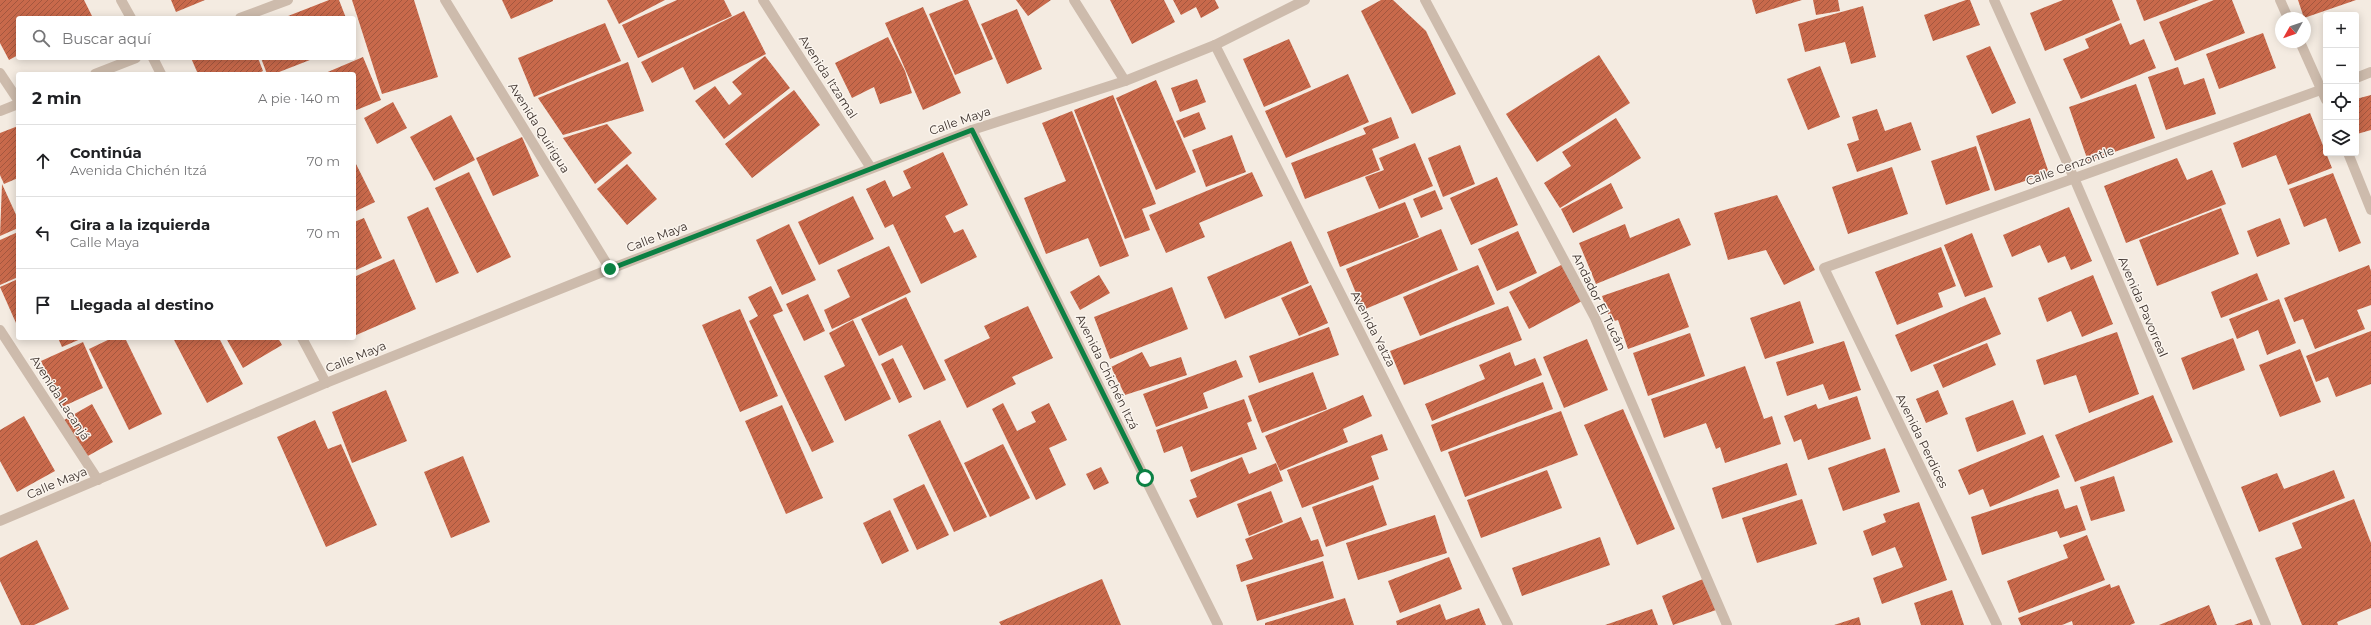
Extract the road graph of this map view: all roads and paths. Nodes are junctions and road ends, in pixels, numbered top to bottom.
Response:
1 (121, 0) edge
2 (288, 0) edge
3 (445, 0) edge
4 (763, 0) edge
5 (1074, 0) edge
6 (1305, 0) edge
7 (1425, 0) edge
8 (1994, 0) edge
9 (2280, 0) edge
10 (2285, 12) edge
11 (130, 16) edge
12 (245, 16) edge
13 (1215, 45) junction
14 (2303, 48) edge
15 (131, 60) edge
16 (153, 60) edge
17 (100, 72) edge
18 (160, 72) edge
19 (2371, 72) edge
20 (0, 73) edge
21 (2359, 77) edge
22 (1126, 81) junction
23 (2323, 87) edge
24 (2323, 89) edge
25 (16, 97) edge
26 (16, 105) edge
27 (0, 111) edge
28 (972, 130) junction
29 (2349, 156) edge
30 (871, 168) junction
31 (2074, 178) junction
32 (2371, 210) edge
33 (1824, 268) joint
34 (610, 269) junction
35 (0, 330) edge
36 (303, 340) edge
37 (326, 383) junction
38 (98, 480) junction
39 (0, 521) edge
40 (1218, 625) edge
41 (1508, 625) edge
42 (1727, 625) edge
43 (1997, 625) edge
44 (2266, 625) edge

1 - 11 street
2 - 12 street
3 - 34 street, Avenida Quirigua
4 - 30 street, Avenida Itzamal
5 - 22 street
6 - 13 street, Calle Maya
7 - 42 street, Andador El Tucán
8 - 31 street, Avenida Pavorreal
9 - 10 street
13 - 22 street, Calle Maya
13 - 41 street, Avenida Yatza
14 - 23 street
15 - 17 street
16 - 18 street
19 - 21 street
20 - 25 street
22 - 28 street, Calle Maya
24 - 31 street, Calle Cenzontle
26 - 27 street
28 - 30 street, Calle Maya
28 - 40 street, Avenida Chichén Itzá
29 - 32 street
30 - 34 street, Calle Maya
31 - 33 street, Calle Cenzontle
31 - 44 street, Avenida Pavorreal
33 - 43 street, Avenida Perdices
34 - 37 street, Calle Maya
35 - 38 street, Avenida Lacanjá
36 - 37 street
37 - 38 street, Calle Maya
38 - 39 street, Calle Maya

